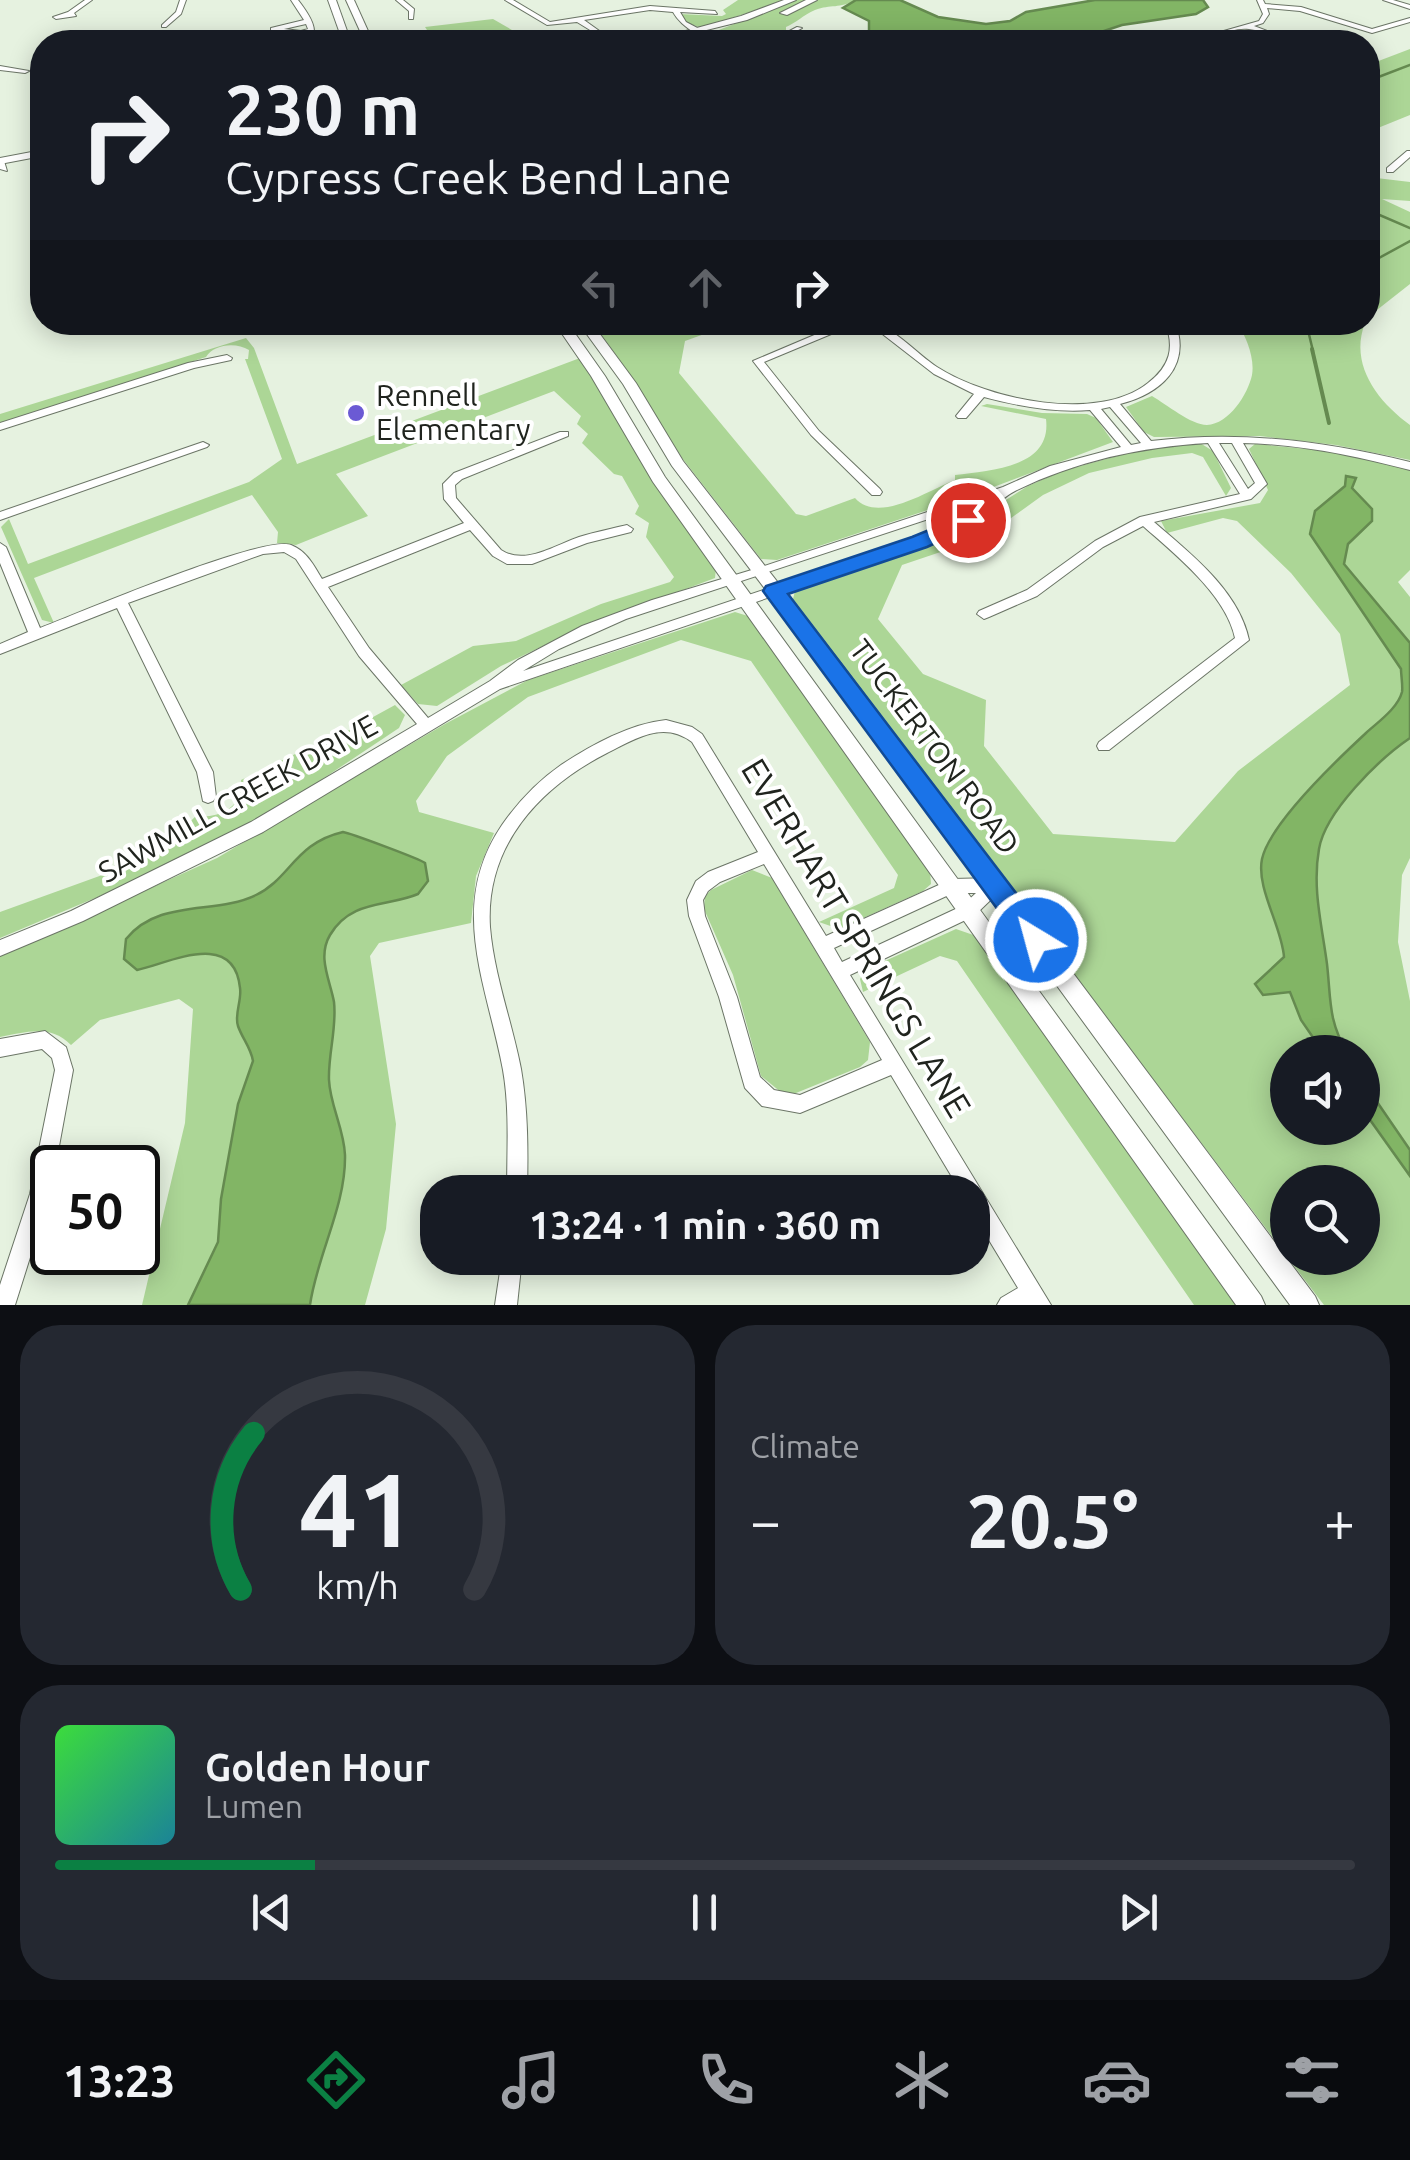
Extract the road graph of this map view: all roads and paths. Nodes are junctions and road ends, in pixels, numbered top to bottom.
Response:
1 (88, 0) edge
2 (183, 0) edge
3 (294, 0) edge
4 (332, 0) edge
5 (350, 0) edge
6 (399, 0) edge
7 (508, 0) edge
8 (792, 0) edge
9 (813, 0) edge
10 (1386, 0) edge
11 (1262, 3) edge
12 (1410, 7) edge
13 (675, 8) junction
14 (70, 13) dead end
15 (716, 13) dead end
16 (412, 18) dead end
17 (577, 19) junction
18 (1410, 20) edge
19 (308, 21) junction
20 (164, 26) dead end
21 (1251, 27) junction
22 (799, 28) dead end
23 (285, 30) edge
24 (310, 30) edge
25 (342, 30) edge
26 (364, 30) edge
27 (594, 30) edge
28 (696, 30) edge
29 (701, 30) edge
30 (729, 30) edge
31 (795, 30) edge
32 (1238, 30) edge
33 (1260, 30) edge
34 (1369, 30) edge
35 (1375, 30) edge
36 (0, 68) edge
37 (25, 71) dead end
38 (1410, 153) edge
39 (30, 156) edge
40 (30, 163) edge
41 (1, 164) edge
42 (1390, 170) dead end
43 (569, 335) edge
44 (593, 335) edge
45 (822, 335) edge
46 (889, 335) edge
47 (1173, 335) edge
48 (227, 358) dead end
49 (980, 393) junction
50 (1112, 402) junction
51 (1092, 405) junction
52 (962, 416) dead end
53 (0, 428) edge
54 (564, 434) dead end
55 (1235, 439) junction
56 (1211, 440) junction
57 (1148, 444) junction
58 (204, 445) dead end
59 (1128, 448) junction
60 (1410, 466) edge
61 (1007, 490) junction
62 (876, 492) dead end
63 (1247, 496) junction
64 (0, 516) edge
65 (1144, 520) junction
66 (472, 524) junction
67 (627, 528) dead end
68 (0, 547) edge
69 (760, 572) junction
70 (733, 580) junction
71 (318, 586) junction
72 (774, 591) junction
73 (746, 600) junction
74 (122, 602) junction
75 (984, 614) dead end
76 (36, 635) junction
77 (0, 649) edge
78 (495, 685) junction
79 (426, 726) junction
80 (1104, 746) dead end
81 (208, 796) dead end
82 (768, 855) junction
83 (995, 885) junction
84 (952, 886) junction
85 (968, 911) junction
86 (823, 945) junction
87 (0, 948) edge
88 (839, 972) junction
89 (0, 1048) edge
90 (894, 1064) junction
91 (517, 1175) edge
92 (961, 1175) edge
93 (990, 1223) edge
94 (510, 1275) edge
95 (1036, 1298) edge
96 (4, 1305) edge
97 (506, 1305) edge
98 (1008, 1305) edge
99 (1252, 1305) edge
100 (1306, 1305) edge

1 - 14 street
2 - 20 street
3 - 19 street
4 - 25 main road
5 - 26 main road
6 - 16 street
7 - 17 street
8 - 29 main road
9 - 30 main road
10 - 12 street
11 - 21 street
11 - 34 street
13 - 15 street
13 - 17 street
13 - 28 street
17 - 27 street
18 - 35 street
19 - 23 street
19 - 24 street
21 - 32 street
21 - 33 street
22 - 31 street
36 - 37 street
38 - 42 street
39 - 41 main road
40 - 41 main road
43 - 70 main road
44 - 69 main road, TUCKERTON ROAD
45 - 62 street
46 - 49 street
47 - 50 street
48 - 53 street
49 - 51 street
49 - 52 street
50 - 51 street
50 - 57 street
51 - 59 street
54 - 66 street
55 - 56 street
55 - 60 street
55 - 63 street
56 - 57 street
56 - 63 street
57 - 59 street
58 - 64 street
59 - 61 street
61 - 69 street, SAWMILL CREEK DRIVE
61 - 72 street
63 - 65 street
65 - 75 street
65 - 80 street
66 - 67 street
66 - 71 street
68 - 76 street
69 - 70 street, SAWMILL CREEK DRIVE
69 - 72 main road, TUCKERTON ROAD
70 - 73 main road
70 - 78 street, SAWMILL CREEK DRIVE
71 - 74 street
71 - 79 street
72 - 73 street
72 - 83 main road, TUCKERTON ROAD
73 - 78 street, SAWMILL CREEK DRIVE
73 - 84 main road
74 - 76 street
74 - 81 street
76 - 77 street
78 - 79 street, SAWMILL CREEK DRIVE
79 - 87 street, SAWMILL CREEK DRIVE
82 - 86 street, EVERHART SPRINGS LANE
82 - 90 street
82 - 91 street, EVERHART SPRINGS LANE
83 - 84 street
83 - 85 street
83 - 100 main road, TUCKERTON ROAD
84 - 85 main road
84 - 86 street
85 - 88 street
85 - 99 main road
86 - 88 street, EVERHART SPRINGS LANE
88 - 90 street, EVERHART SPRINGS LANE
89 - 96 street
90 - 92 street, EVERHART SPRINGS LANE
93 - 95 street, EVERHART SPRINGS LANE
94 - 97 street
95 - 98 street

